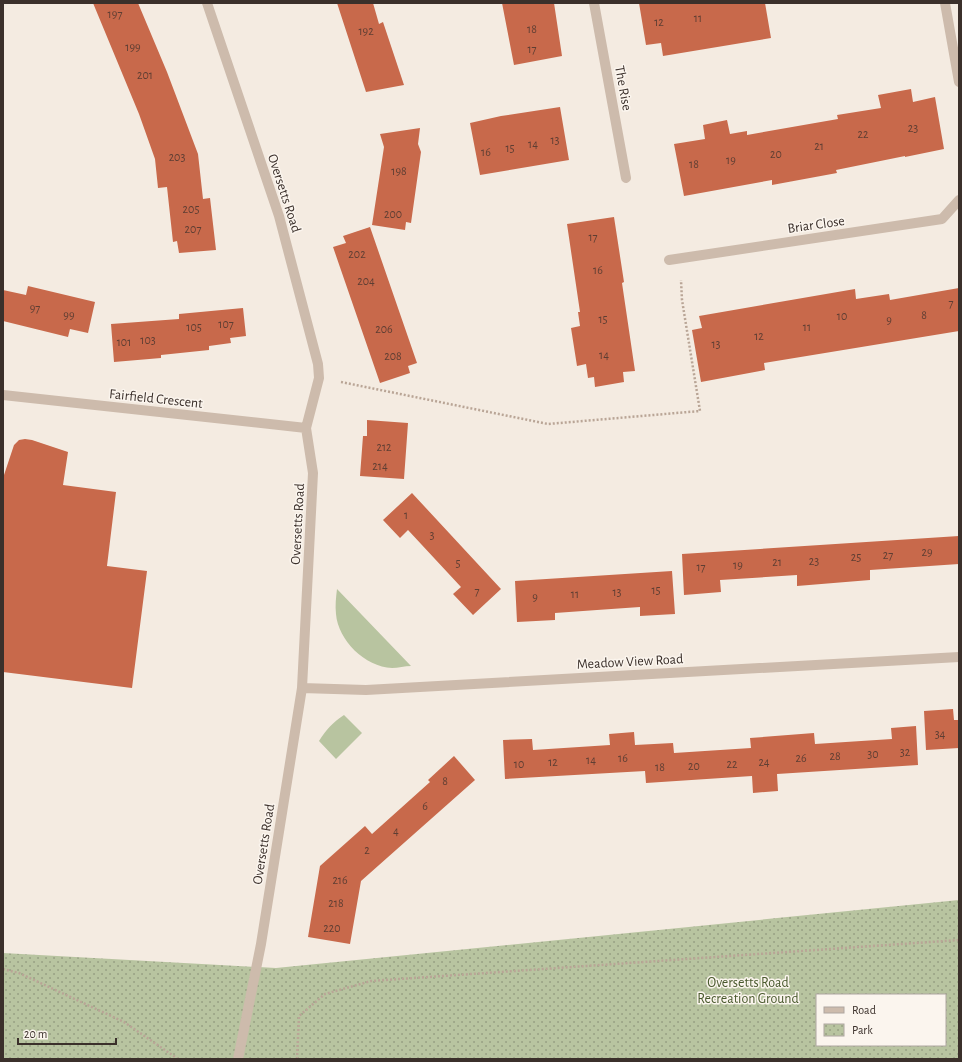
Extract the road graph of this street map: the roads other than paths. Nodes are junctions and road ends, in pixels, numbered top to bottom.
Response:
1 (207, 3) edge
2 (594, 3) edge
3 (945, 3) edge
4 (959, 82) edge
5 (626, 178) dead end
6 (959, 200) edge
7 (669, 260) dead end
8 (3, 395) edge
9 (306, 428) junction
10 (959, 657) edge
11 (302, 688) junction
12 (238, 1059) edge

1 - 9 street, Oversetts Road
2 - 5 street, The Rise
3 - 4 street
6 - 7 street, Briar Close
8 - 9 street, Fairfield Crescent
9 - 11 street, Oversetts Road
10 - 11 street, Meadow View Road
11 - 12 street, Oversetts Road

